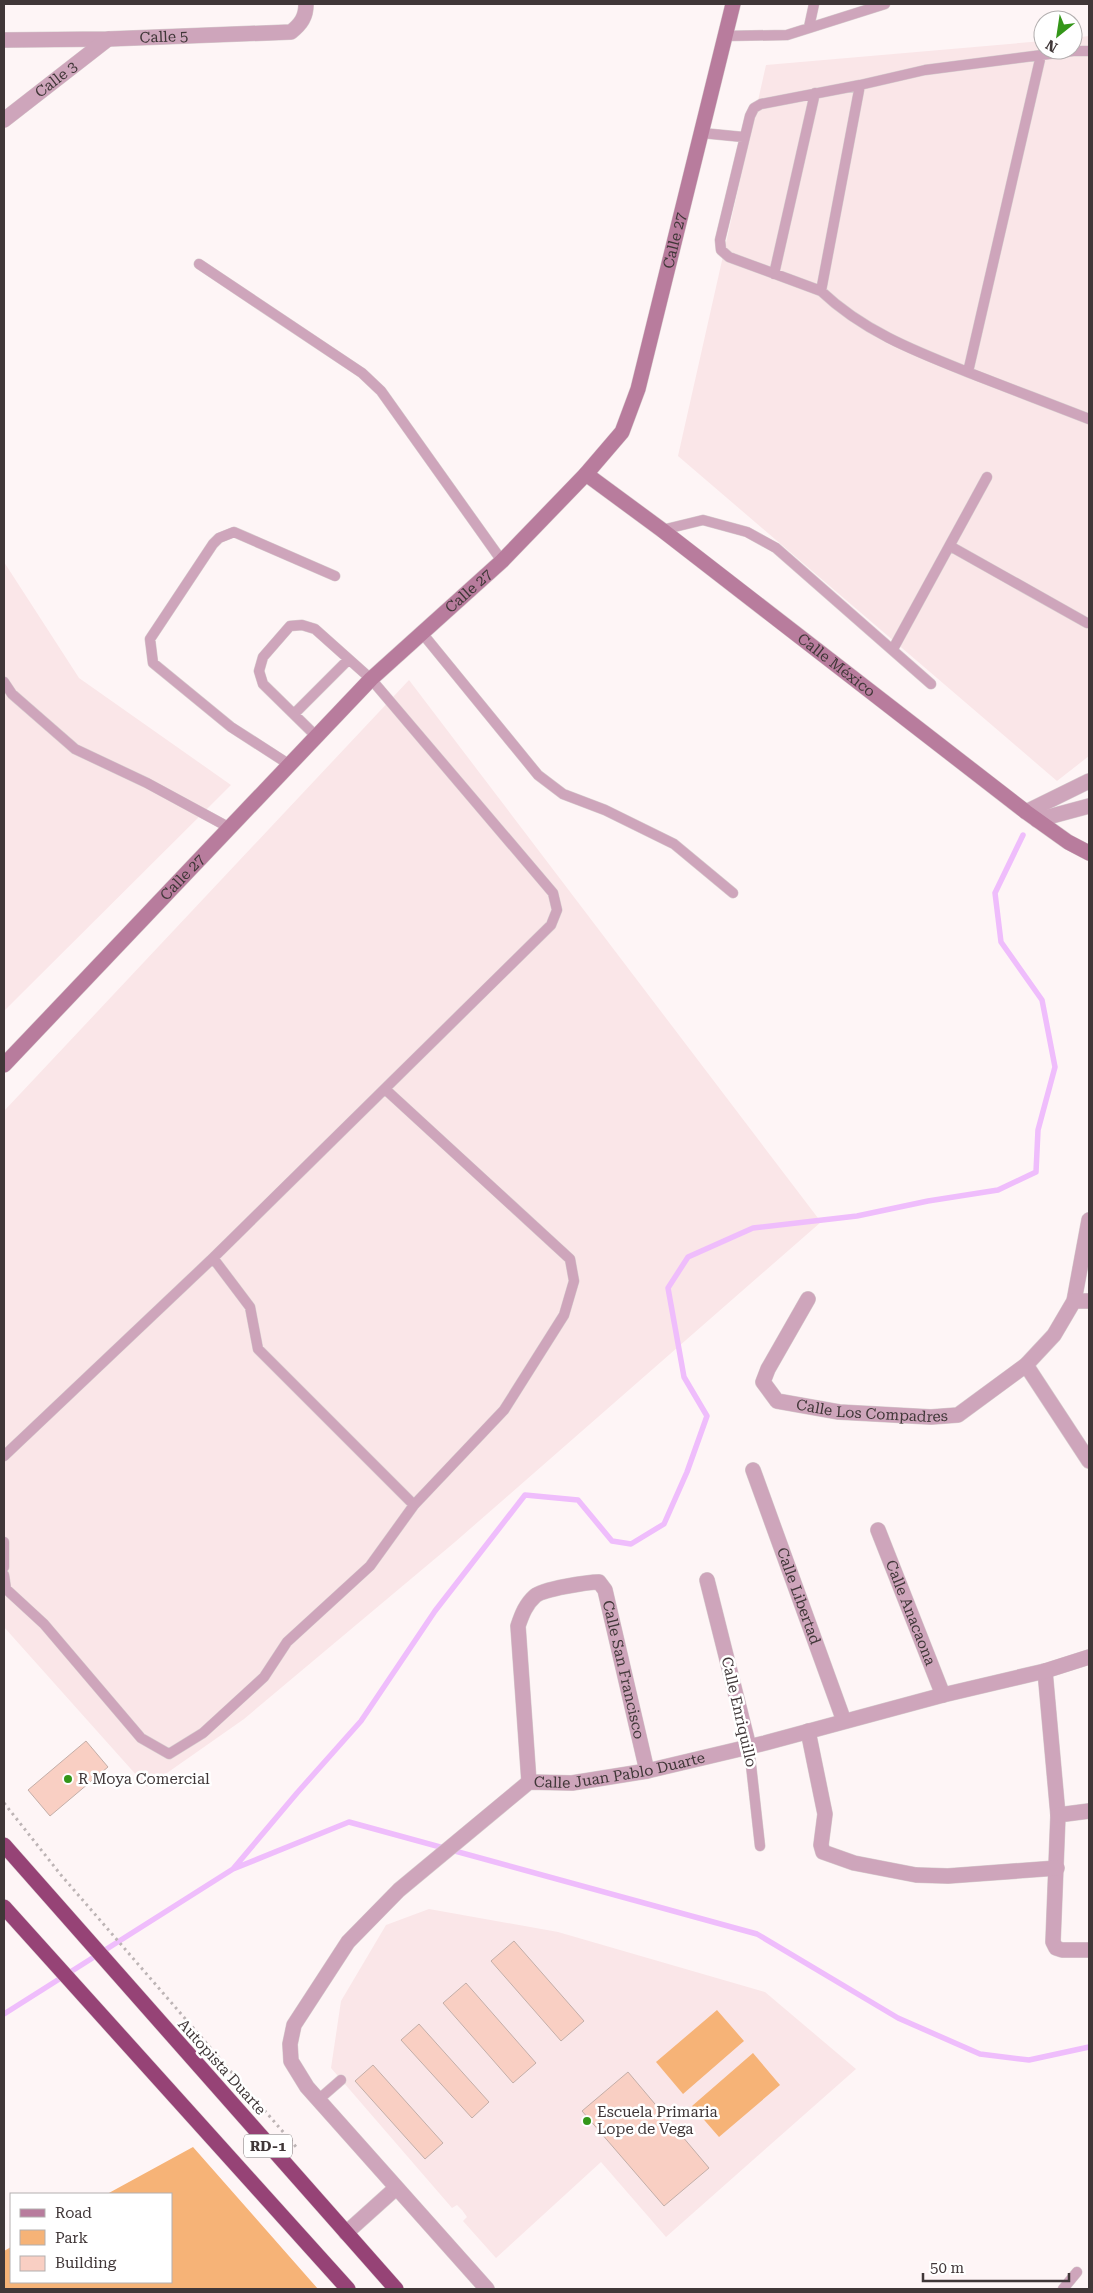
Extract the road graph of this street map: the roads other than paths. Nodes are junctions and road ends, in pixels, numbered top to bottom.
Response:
1 (306, 4) edge
2 (733, 4) edge
3 (814, 4) edge
4 (885, 4) edge
5 (809, 27) junction
6 (726, 36) junction
7 (108, 38) junction
8 (4, 40) edge
9 (1033, 56) edge
10 (1040, 60) edge
11 (860, 85) junction
12 (815, 93) junction
13 (4, 120) edge
14 (702, 133) junction
15 (743, 138) junction
16 (199, 264) dead end
17 (774, 274) junction
18 (821, 291) junction
19 (968, 372) junction
20 (1089, 419) edge
21 (586, 474) junction
22 (988, 477) dead end
23 (662, 530) junction
24 (950, 546) junction
25 (502, 561) junction
26 (335, 576) dead end
27 (1087, 623) dead end
28 (422, 633) junction
29 (893, 649) junction
30 (348, 660) junction
31 (371, 679) junction
32 (4, 682) edge
33 (931, 684) dead end
34 (294, 714) junction
35 (316, 736) junction
36 (290, 764) junction
37 (1089, 781) edge
38 (1089, 806) edge
39 (1035, 819) junction
40 (230, 828) junction
41 (1089, 854) edge
42 (733, 893) dead end
43 (4, 1065) edge
44 (385, 1089) junction
45 (1089, 1220) edge
46 (213, 1258) junction
47 (808, 1298) dead end
48 (1074, 1301) junction
49 (1089, 1301) edge
50 (1026, 1365) junction
51 (4, 1456) edge
52 (1089, 1461) edge
53 (753, 1470) dead end
54 (414, 1505) junction
55 (878, 1530) dead end
56 (4, 1542) edge
57 (4, 1567) edge
58 (4, 1575) edge
59 (707, 1580) dead end
60 (1089, 1657) edge
61 (1045, 1671) junction
62 (943, 1695) junction
63 (844, 1721) junction
64 (808, 1731) junction
65 (749, 1747) junction
66 (647, 1771) junction
67 (529, 1782) junction
68 (1089, 1811) edge
69 (1058, 1815) junction
70 (4, 1845) edge
71 (760, 1846) dead end
72 (1057, 1868) junction
73 (4, 1907) edge
74 (1089, 1950) edge
75 (341, 2080) dead end
76 (318, 2100) junction
77 (396, 2188) junction
78 (346, 2233) junction
79 (1077, 2272) dead end
80 (348, 2289) edge
81 (396, 2289) edge
82 (487, 2289) edge
83 (1063, 2289) edge

1 - 7 street, Calle 5
2 - 6 street, Calle 27
3 - 5 lane
4 - 5 lane
5 - 6 lane
6 - 14 street, Calle 27
7 - 8 street, Calle 5
7 - 13 street, Calle 3
9 - 11 lane
10 - 19 lane
11 - 12 lane
11 - 18 lane
12 - 15 lane
12 - 17 lane
14 - 15 lane
14 - 21 street, Calle 27
15 - 17 lane
16 - 25 lane
17 - 18 lane
18 - 19 lane
19 - 20 lane
21 - 23 street, Calle México
21 - 25 street, Calle 27
22 - 24 lane
23 - 29 lane
23 - 39 street, Calle México
24 - 27 lane
24 - 29 lane
25 - 28 street, Calle 27
26 - 36 lane
28 - 31 street, Calle 27
28 - 42 lane
29 - 33 lane
30 - 31 lane
30 - 34 lane
30 - 34 lane
31 - 35 street, Calle 27
31 - 44 lane
32 - 40 lane
34 - 35 lane
35 - 36 street, Calle 27
36 - 40 street, Calle 27
37 - 39 street
38 - 39 street
39 - 41 street, Calle México
40 - 43 street, Calle 27
44 - 46 lane
44 - 54 lane
45 - 48 street, Calle Los Compadres
46 - 51 lane
46 - 54 lane
47 - 50 street, Calle Los Compadres
48 - 49 street
48 - 50 street, Calle Los Compadres
50 - 52 street
53 - 63 street, Calle Libertad
54 - 58 lane
55 - 62 street, Calle Anacaona
56 - 57 lane
59 - 65 street, Calle Enriquillo
60 - 61 street, Calle Juan Pablo Duarte
61 - 62 street, Calle Juan Pablo Duarte
61 - 69 street
62 - 63 street, Calle Juan Pablo Duarte
63 - 64 street, Calle Juan Pablo Duarte
64 - 65 street, Calle Juan Pablo Duarte
64 - 72 street
65 - 66 street, Calle Juan Pablo Duarte
65 - 71 lane, Calle Enriquillo
66 - 67 street, Calle Juan Pablo Duarte
66 - 67 street, Calle San Francisco
67 - 76 street, Calle Juan Pablo Duarte
68 - 69 street
69 - 72 street
70 - 78 highway, Autopista Duarte / RD-1
72 - 74 street
73 - 80 highway, RD-1
75 - 76 lane
76 - 77 street, Calle Juan Pablo Duarte
77 - 78 street
77 - 82 street, Calle Juan Pablo Duarte
78 - 81 highway, Autopista Duarte / RD-1
79 - 83 lane

